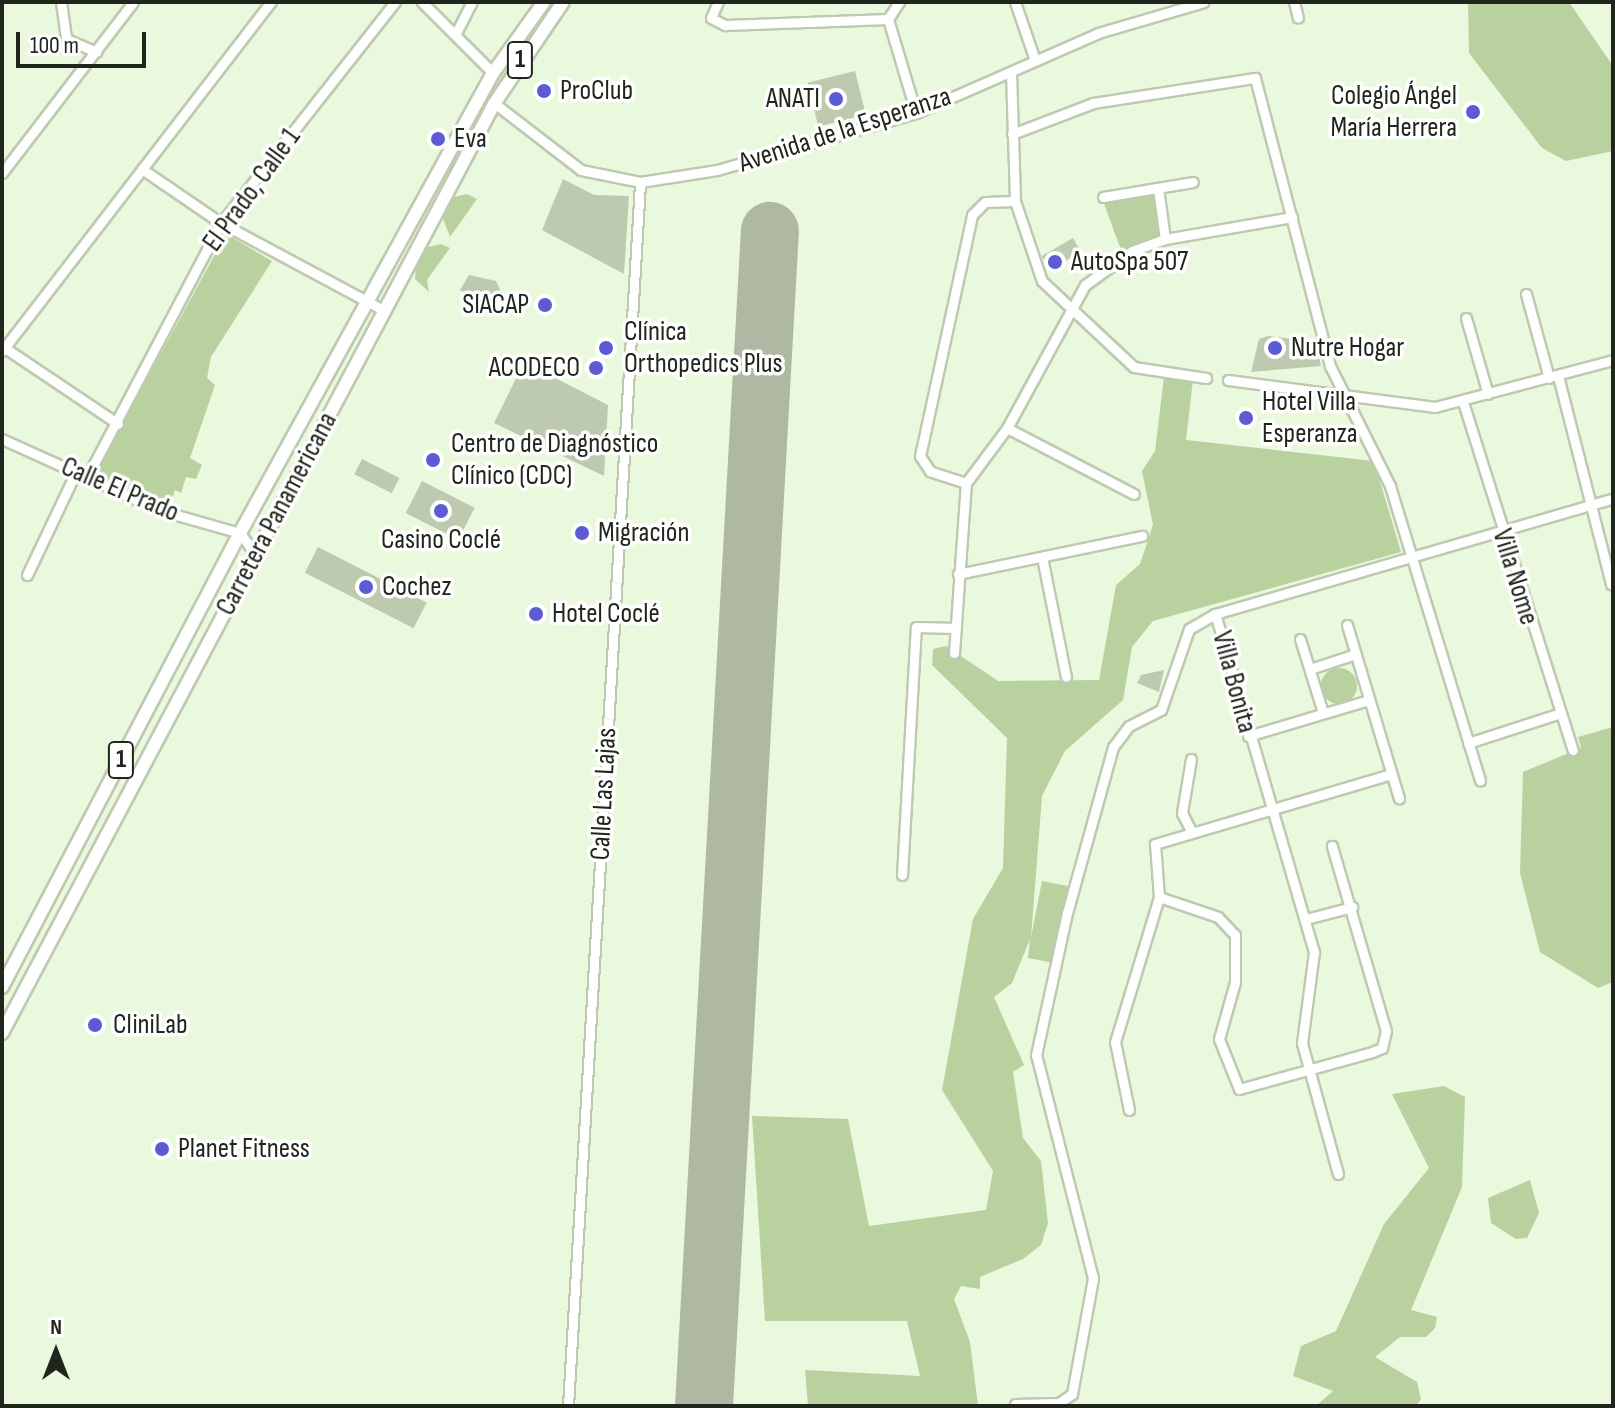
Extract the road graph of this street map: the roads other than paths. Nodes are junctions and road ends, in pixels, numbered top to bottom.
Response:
1 (61, 2) edge
2 (133, 2) edge
3 (271, 2) edge
4 (395, 2) edge
5 (422, 2) edge
6 (472, 2) edge
7 (544, 2) edge
8 (563, 2) edge
9 (718, 2) edge
10 (899, 2) edge
11 (1015, 2) edge
12 (1204, 2) edge
13 (1294, 2) edge
14 (1298, 18) dead end
15 (888, 19) junction
16 (455, 35) junction
17 (96, 52) junction
18 (476, 60) junction
19 (1035, 60) junction
20 (1011, 72) junction
21 (493, 73) junction
22 (485, 89) junction
23 (494, 103) junction
24 (916, 113) junction
25 (485, 122) junction
26 (1012, 134) junction
27 (142, 169) junction
28 (2, 173) edge
29 (436, 178) junction
30 (640, 182) junction
31 (1193, 182) dead end
32 (1158, 188) junction
33 (1103, 197) dead end
34 (1015, 201) junction
35 (1292, 217) junction
36 (221, 223) junction
37 (1165, 239) junction
38 (1526, 294) dead end
39 (368, 303) junction
40 (1068, 309) junction
41 (385, 311) junction
42 (1466, 318) dead end
43 (3, 349) edge
44 (1613, 360) edge
45 (1554, 377) junction
46 (1206, 378) dead end
47 (1228, 380) dead end
48 (1488, 394) junction
49 (1344, 399) junction
50 (1463, 402) junction
51 (118, 424) junction
52 (1007, 428) junction
53 (2, 439) edge
54 (76, 472) junction
55 (87, 477) junction
56 (966, 483) junction
57 (1134, 494) dead end
58 (1613, 498) edge
59 (1589, 506) junction
60 (271, 527) junction
61 (1501, 532) junction
62 (240, 533) junction
63 (1142, 536) dead end
64 (256, 555) junction
65 (1042, 557) junction
66 (1414, 557) junction
67 (958, 574) junction
68 (27, 575) dead end
69 (1611, 584) edge
70 (1215, 614) junction
71 (1347, 625) dead end
72 (956, 628) junction
73 (1300, 639) dead end
74 (954, 653) dead end
75 (1356, 654) junction
76 (1310, 669) junction
77 (1066, 677) dead end
78 (1369, 700) junction
79 (1323, 713) junction
80 (1558, 714) junction
81 (1248, 736) junction
82 (1468, 743) junction
83 (1573, 750) dead end
84 (1191, 759) dead end
85 (1391, 774) junction
86 (1480, 781) dead end
87 (1399, 798) dead end
88 (1269, 809) junction
89 (1192, 833) junction
90 (1332, 846) dead end
91 (902, 875) dead end
92 (1159, 897) junction
93 (1352, 907) junction
94 (1306, 919) junction
95 (2, 987) edge
96 (2, 1033) edge
97 (1309, 1069) junction
98 (1129, 1110) dead end
99 (1338, 1174) dead end
100 (1015, 1404) dead end
101 (568, 1406) edge

1 - 17 street
2 - 17 street
3 - 27 street
4 - 36 street, El Prado, Calle 1
5 - 16 street
6 - 16 street
7 - 21 highway, Carretera Panamericana / 1
8 - 23 highway, Carretera Panamericana / 1
9 - 15 street
10 - 15 street
11 - 19 street
12 - 19 street, Avenida de la Esperanza
13 - 14 street
15 - 24 street
16 - 18 street
17 - 28 street
18 - 21 street
18 - 22 street
19 - 20 street, Avenida de la Esperanza
20 - 24 street, Avenida de la Esperanza
20 - 26 street
21 - 22 highway, Carretera Panamericana / 1
21 - 25 highway
22 - 29 highway, Carretera Panamericana / 1
23 - 25 highway, Carretera Panamericana / 1
23 - 30 street, Avenida de la Esperanza
24 - 30 street, Avenida de la Esperanza
25 - 41 highway, Carretera Panamericana / 1
26 - 34 street
26 - 35 street
27 - 36 street
27 - 43 street
29 - 39 highway, Carretera Panamericana / 1
29 - 41 highway, 1
30 - 101 street, Calle Las Lajas
31 - 32 street
32 - 33 street
32 - 37 street
34 - 40 street
34 - 56 street
35 - 37 street
35 - 49 street
36 - 39 street
36 - 51 street, El Prado, Calle 1
37 - 40 street
38 - 45 street
39 - 41 street
39 - 62 highway, Carretera Panamericana / 1
40 - 46 street
40 - 52 street
41 - 60 highway, Carretera Panamericana / 1
42 - 48 street
43 - 51 street
44 - 45 street
45 - 48 street
45 - 59 street
47 - 49 street
48 - 50 street
49 - 50 street
49 - 66 street
50 - 61 street, Villa Nome
51 - 55 street, El Prado, Calle 1
52 - 56 street
52 - 57 street
53 - 54 street, Calle El Prado
54 - 55 street, Calle El Prado
54 - 68 street
55 - 62 street, Calle El Prado
56 - 67 street
58 - 59 street, Villa Bonita
59 - 61 street, Villa Bonita
59 - 69 street
60 - 62 street
60 - 64 highway, Carretera Panamericana / 1
61 - 66 street, Villa Bonita
61 - 80 street, Villa Nome
62 - 64 street
62 - 95 highway, Carretera Panamericana / 1
63 - 65 street
64 - 96 highway, Carretera Panamericana / 1
65 - 67 street
65 - 77 street
66 - 70 street, Villa Bonita
66 - 82 street
67 - 72 street
70 - 81 street, Villa Bonita
70 - 100 street
71 - 75 street
72 - 74 street
72 - 91 street
73 - 76 street
75 - 76 street
75 - 78 street
76 - 79 street
78 - 79 street
78 - 85 street
79 - 81 street
80 - 82 street
80 - 83 street, Villa Nome
81 - 88 street, Villa Bonita
82 - 86 street
84 - 89 street
85 - 87 street
85 - 88 street
88 - 89 street
88 - 94 street, Villa Bonita
89 - 92 street
90 - 93 street
92 - 97 street
92 - 98 street
93 - 94 street
93 - 97 street
94 - 97 street, Villa Bonita
97 - 99 street, Villa Bonita

